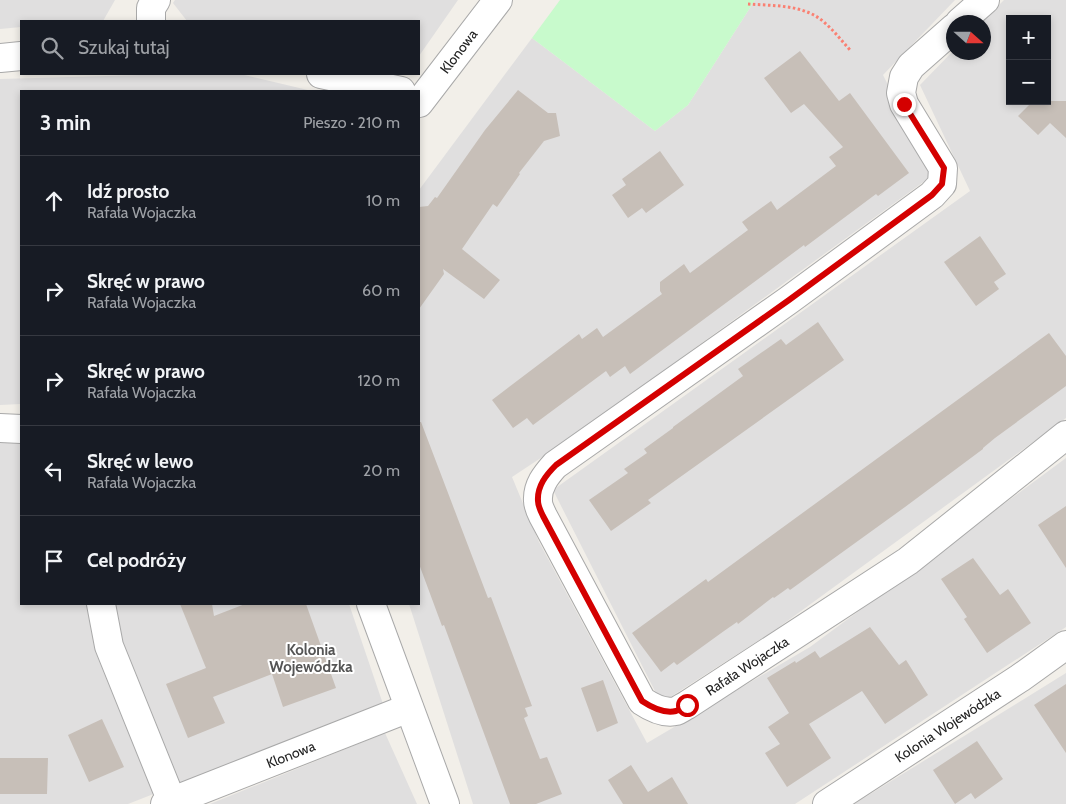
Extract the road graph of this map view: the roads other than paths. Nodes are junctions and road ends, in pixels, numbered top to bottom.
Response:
1 (156, 0) edge
2 (498, 0) edge
3 (985, 0) edge
4 (968, 15) edge
5 (151, 20) edge
6 (946, 35) edge
7 (20, 56) edge
8 (0, 58) edge
9 (325, 75) edge
10 (384, 90) edge
11 (420, 92) edge
12 (0, 428) edge
13 (20, 429) edge
14 (1066, 435) edge
15 (101, 605) edge
16 (371, 605) edge
17 (1066, 645) edge
18 (409, 708) junction
19 (169, 803) edge
20 (445, 804) edge
21 (828, 804) edge

1 - 5 street
2 - 11 street, Klonowa
3 - 4 street
6 - 14 street, Rafała Wojaczka
7 - 8 street
9 - 10 street
12 - 13 street
15 - 19 street, Klonowa
16 - 18 street
17 - 21 street, Kolonia Wojewódzka
18 - 19 street, Klonowa
18 - 20 street

